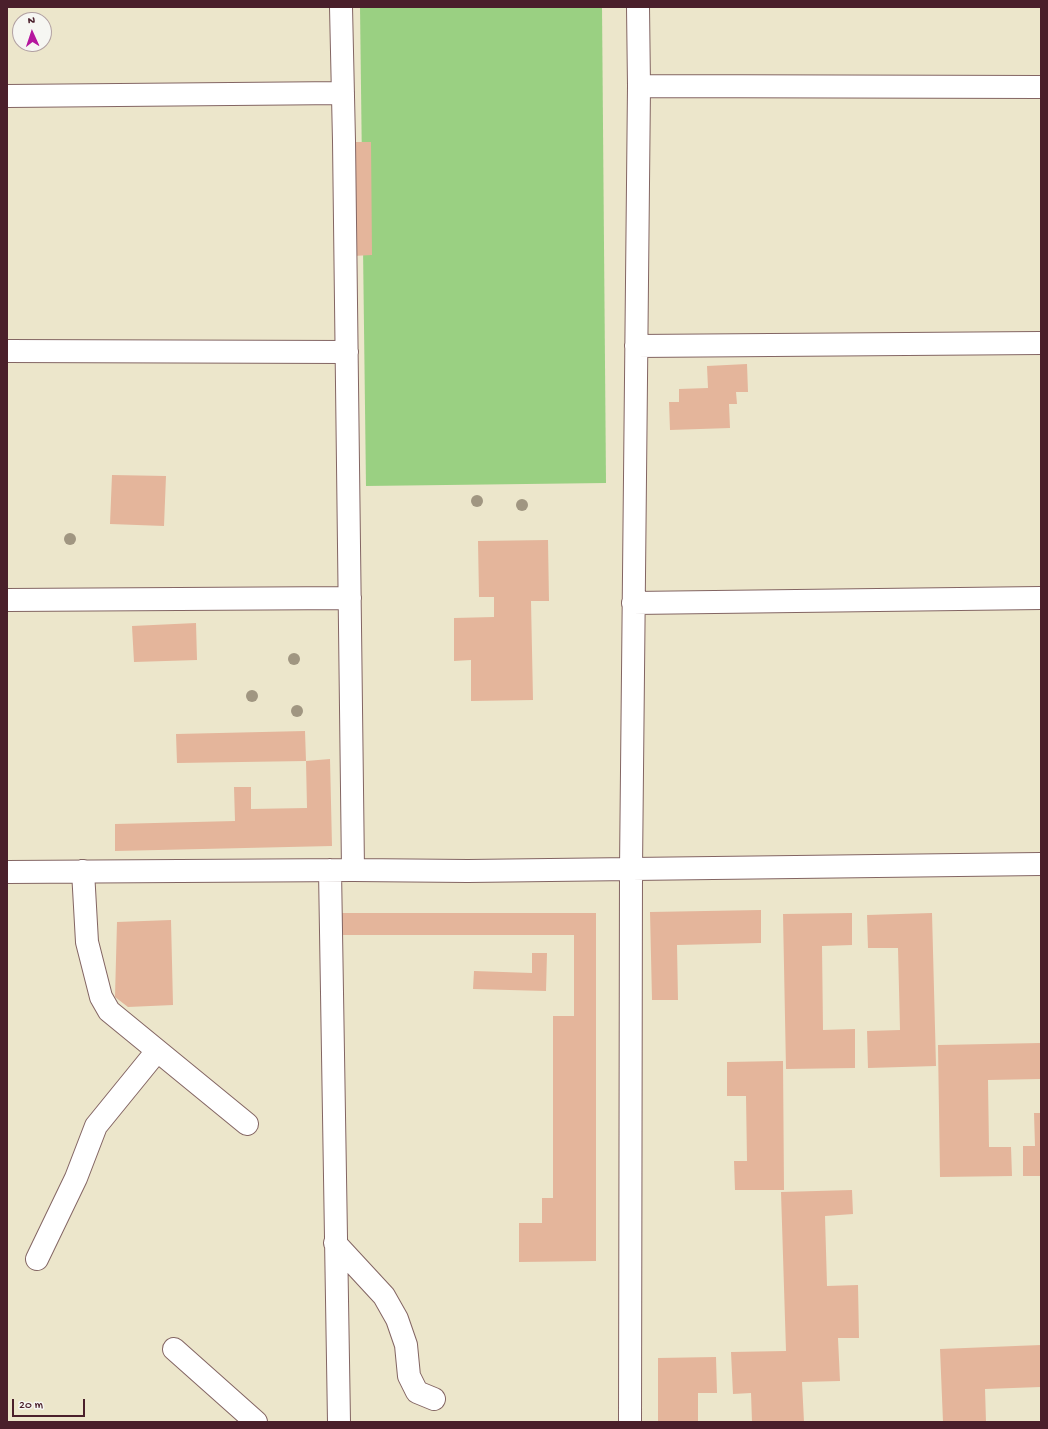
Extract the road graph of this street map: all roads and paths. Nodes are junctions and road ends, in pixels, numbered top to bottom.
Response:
1 (341, 7) edge
2 (638, 7) edge
3 (639, 86) junction
4 (1041, 87) edge
5 (343, 93) junction
6 (7, 96) edge
7 (1041, 343) edge
8 (636, 346) junction
9 (7, 351) edge
10 (346, 352) junction
11 (350, 598) junction
12 (1041, 598) edge
13 (7, 600) edge
14 (633, 603) junction
15 (1041, 864) edge
16 (630, 868) junction
17 (330, 870) junction
18 (353, 870) junction
19 (83, 871) junction
20 (7, 872) edge
21 (157, 1051) junction
22 (247, 1124) dead end
23 (336, 1243) junction
24 (37, 1259) dead end
25 (174, 1349) dead end
26 (434, 1399) dead end
27 (256, 1422) edge
28 (339, 1422) edge
29 (630, 1422) edge

1 - 5 street
2 - 3 street
3 - 4 street
3 - 8 street
5 - 6 street
5 - 10 street
7 - 8 street
8 - 14 street
9 - 10 street
10 - 11 street
11 - 13 street
11 - 18 street
12 - 14 street
14 - 16 street
15 - 16 street
16 - 18 street
16 - 29 street
17 - 18 street
17 - 19 street
17 - 23 street
19 - 20 street
19 - 21 street
21 - 22 street
21 - 24 street
23 - 26 street
23 - 28 street
25 - 27 street

